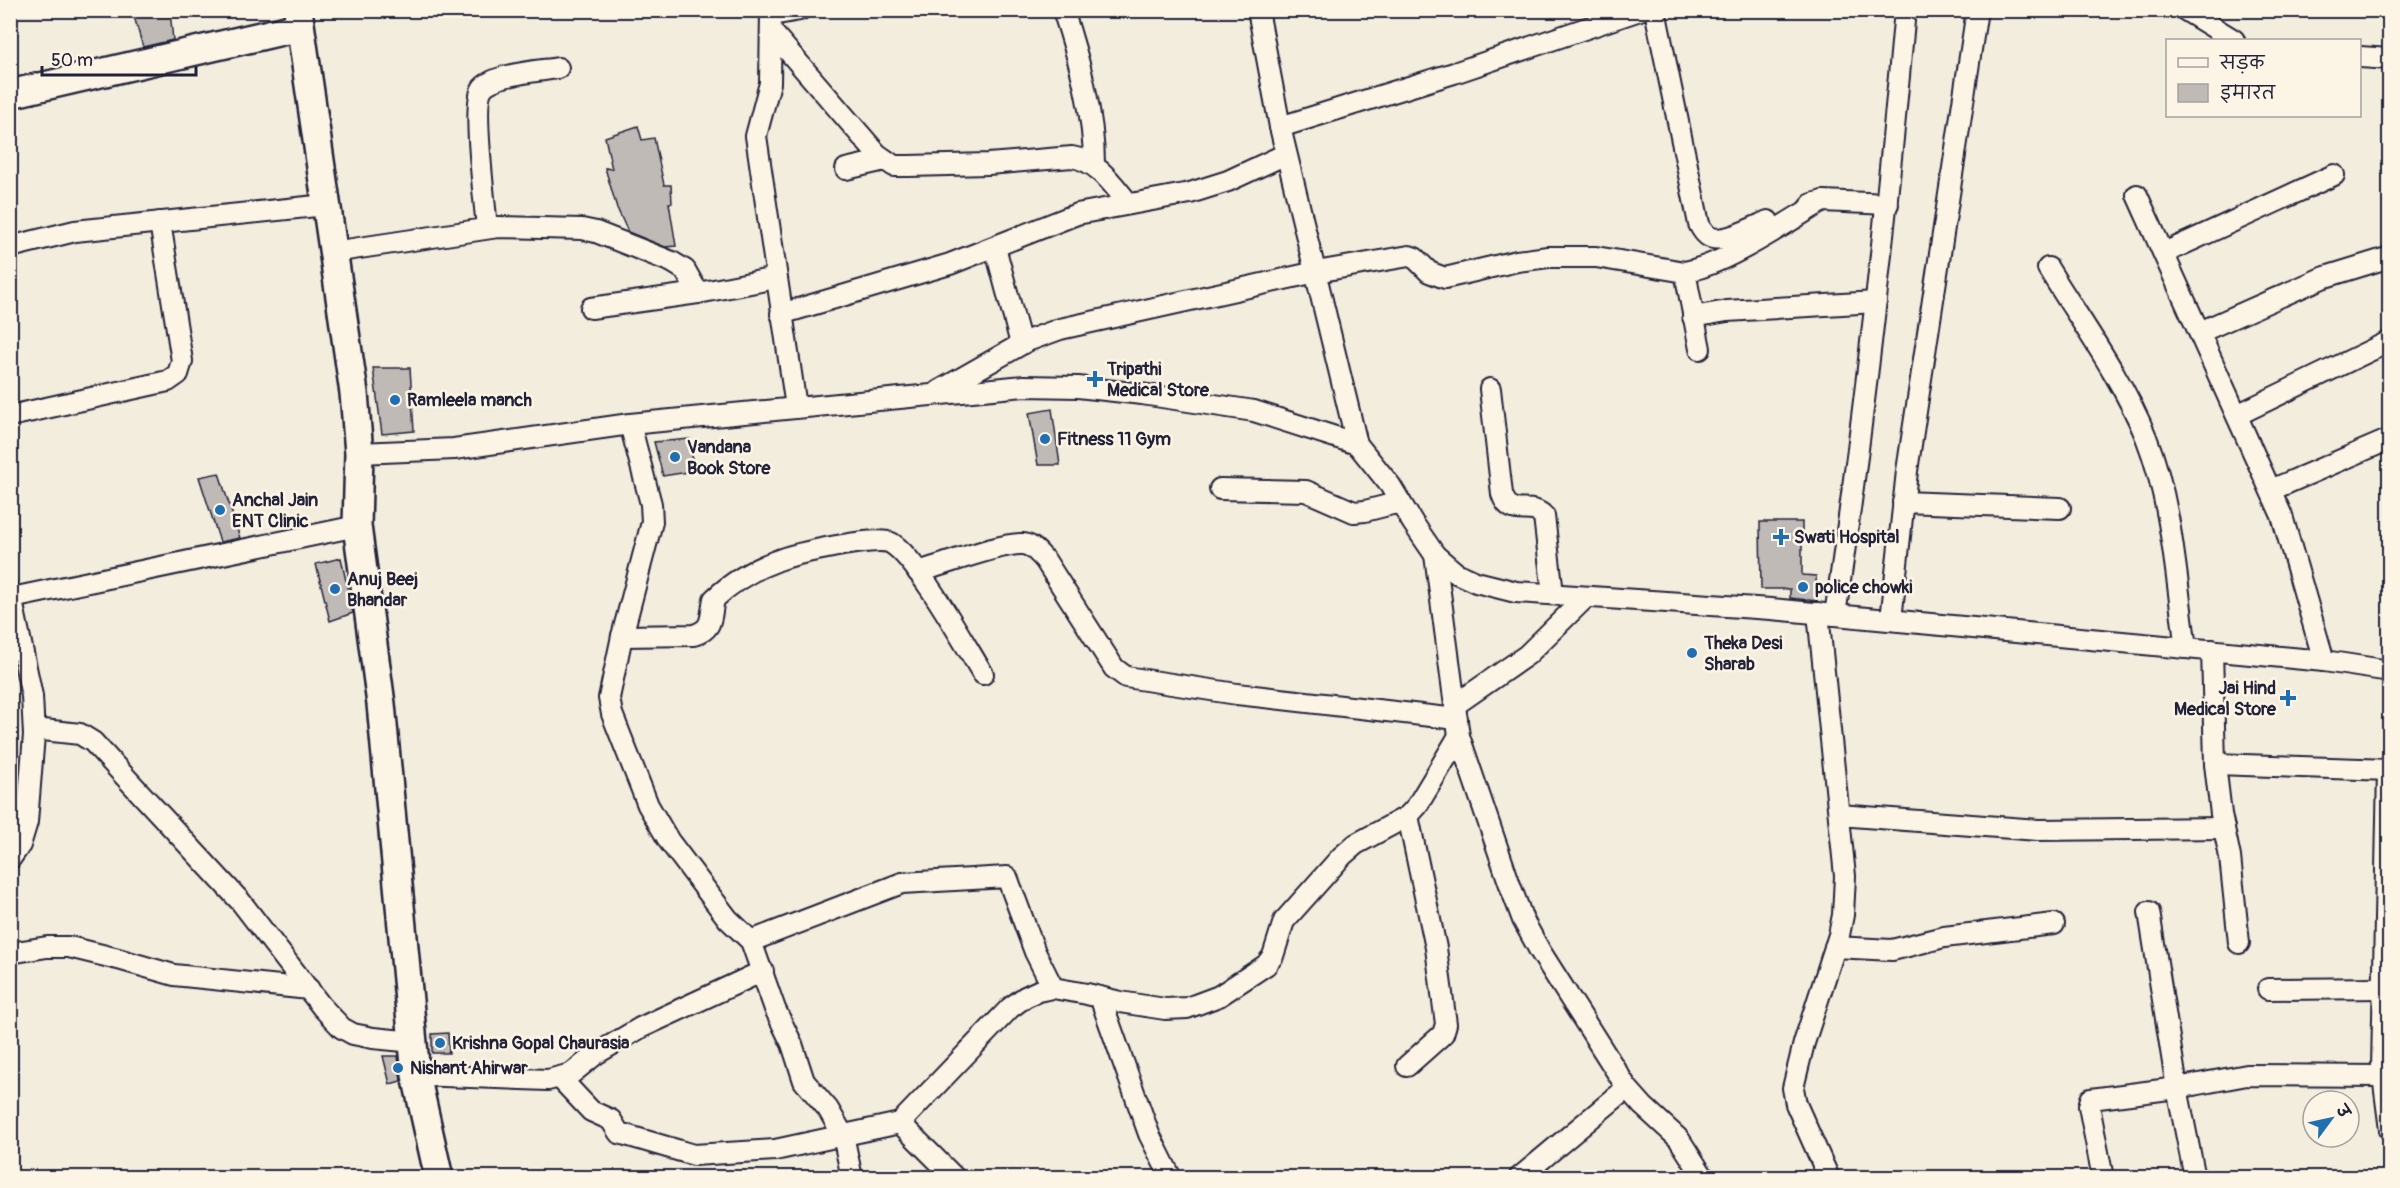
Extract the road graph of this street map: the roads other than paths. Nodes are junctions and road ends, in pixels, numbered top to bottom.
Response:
1 (800, 10) edge
2 (1063, 10) edge
3 (1258, 10) edge
4 (1656, 10) edge
5 (1905, 10) edge
6 (1977, 10) edge
7 (2185, 10) edge
8 (1639, 11) edge
9 (298, 19) edge
10 (771, 19) edge
11 (2232, 39) edge
12 (2361, 57) edge
13 (2390, 59) edge
14 (558, 68) dead end
15 (10, 94) edge
16 (1280, 127) junction
17 (1286, 154) junction
18 (885, 160) junction
19 (1094, 164) junction
20 (846, 169) dead end
21 (2334, 175) dead end
22 (2137, 195) dead end
23 (1823, 201) junction
24 (1130, 204) junction
25 (1888, 204) junction
26 (326, 205) junction
27 (160, 222) junction
28 (487, 228) junction
29 (10, 247) edge
30 (995, 247) junction
31 (333, 252) junction
32 (2164, 253) junction
33 (2390, 257) edge
34 (2048, 268) dead end
35 (1316, 272) junction
36 (1685, 272) junction
37 (776, 278) junction
38 (698, 293) junction
39 (1876, 302) junction
40 (591, 308) dead end
41 (781, 314) junction
42 (1693, 317) junction
43 (2200, 333) junction
44 (2386, 343) dead end
45 (1021, 345) junction
46 (1700, 350) dead end
47 (1490, 389) dead end
48 (933, 394) junction
49 (796, 407) junction
50 (2237, 415) junction
51 (10, 416) edge
52 (630, 424) junction
53 (2390, 438) edge
54 (1357, 444) junction
55 (359, 453) junction
56 (1220, 489) dead end
57 (2271, 490) junction
58 (1400, 502) junction
59 (1903, 502) junction
60 (2060, 508) dead end
61 (357, 526) junction
62 (1435, 555) junction
63 (918, 572) junction
64 (11, 594) edge
65 (1553, 594) junction
66 (1586, 597) junction
67 (1827, 614) junction
68 (1891, 620) junction
69 (622, 636) junction
70 (2186, 648) junction
71 (2212, 650) junction
72 (2324, 661) junction
73 (2390, 671) edge
74 (982, 674) dead end
75 (1457, 720) junction
76 (34, 729) junction
77 (2215, 764) junction
78 (2389, 770) edge
79 (1839, 815) junction
80 (1408, 816) junction
81 (2224, 828) junction
82 (10, 859) edge
83 (2149, 912) dead end
84 (2054, 924) dead end
85 (2388, 938) edge
86 (751, 941) junction
87 (2239, 943) dead end
88 (1835, 947) junction
89 (10, 953) edge
90 (763, 971) junction
91 (1053, 988) junction
92 (2384, 988) junction
93 (309, 989) junction
94 (2268, 989) dead end
95 (1100, 997) junction
96 (414, 1042) junction
97 (1407, 1066) dead end
98 (416, 1076) junction
99 (2382, 1076) junction
100 (560, 1078) junction
101 (1627, 1088) junction
102 (2177, 1088) junction
103 (900, 1123) junction
104 (2390, 1130) edge
105 (843, 1135) junction
106 (1701, 1176) edge
107 (439, 1178) edge
108 (852, 1178) edge
109 (955, 1178) edge
110 (1171, 1178) edge
111 (1519, 1178) edge
112 (1829, 1178) edge
113 (2103, 1178) edge
114 (2194, 1178) edge

1 - 10 street
2 - 19 street
3 - 16 street
4 - 23 street
5 - 25 street
6 - 59 street
7 - 11 street
8 - 16 street
9 - 15 main road
9 - 26 main road
10 - 18 street
10 - 37 street
12 - 13 street
14 - 28 street
16 - 17 street
17 - 24 street
17 - 35 street
18 - 19 street
18 - 20 street
19 - 24 street
21 - 32 street
22 - 32 street
23 - 25 street
23 - 36 street
24 - 30 street
25 - 39 street
26 - 27 street
26 - 31 main road
27 - 29 street
27 - 51 street
28 - 31 street
28 - 38 street
30 - 41 street
30 - 45 street
31 - 55 main road
32 - 43 street
33 - 43 street
34 - 70 street
35 - 36 street
35 - 45 street
35 - 54 street
36 - 42 street
37 - 38 street
37 - 41 street
38 - 40 street
39 - 42 street
39 - 67 street
41 - 49 street
42 - 46 street
43 - 50 street
44 - 50 street
45 - 48 street
47 - 65 street
48 - 49 street
48 - 54 street
49 - 52 street
50 - 57 street
52 - 55 street
52 - 69 street
53 - 57 street
54 - 58 street
55 - 61 main road
56 - 58 street
57 - 72 street
58 - 62 street
59 - 60 street
59 - 68 street
61 - 64 street
61 - 96 main road
62 - 65 street
62 - 75 street
63 - 69 street
63 - 74 street
63 - 75 street
64 - 76 street
65 - 66 street
66 - 67 street
66 - 75 street
67 - 68 street
67 - 79 street
68 - 70 street
69 - 86 street
70 - 71 street
71 - 72 street
71 - 77 street
72 - 73 street
75 - 80 street
75 - 101 street
76 - 82 street
76 - 93 street
77 - 78 street
77 - 81 street
78 - 85 street
79 - 81 street
79 - 88 street
80 - 95 street
80 - 97 street
81 - 87 street
83 - 102 street
84 - 88 street
85 - 92 street
86 - 90 street
86 - 91 street
88 - 112 street
89 - 93 street
90 - 100 street
90 - 105 street
91 - 95 street
91 - 103 street
92 - 94 street
92 - 99 street
93 - 96 street
95 - 110 street
96 - 98 main road
98 - 100 street
98 - 107 main road
99 - 102 street
99 - 104 street
100 - 105 street
101 - 106 street
101 - 111 street
102 - 113 street
102 - 114 street
103 - 105 street
103 - 109 street
105 - 108 street

